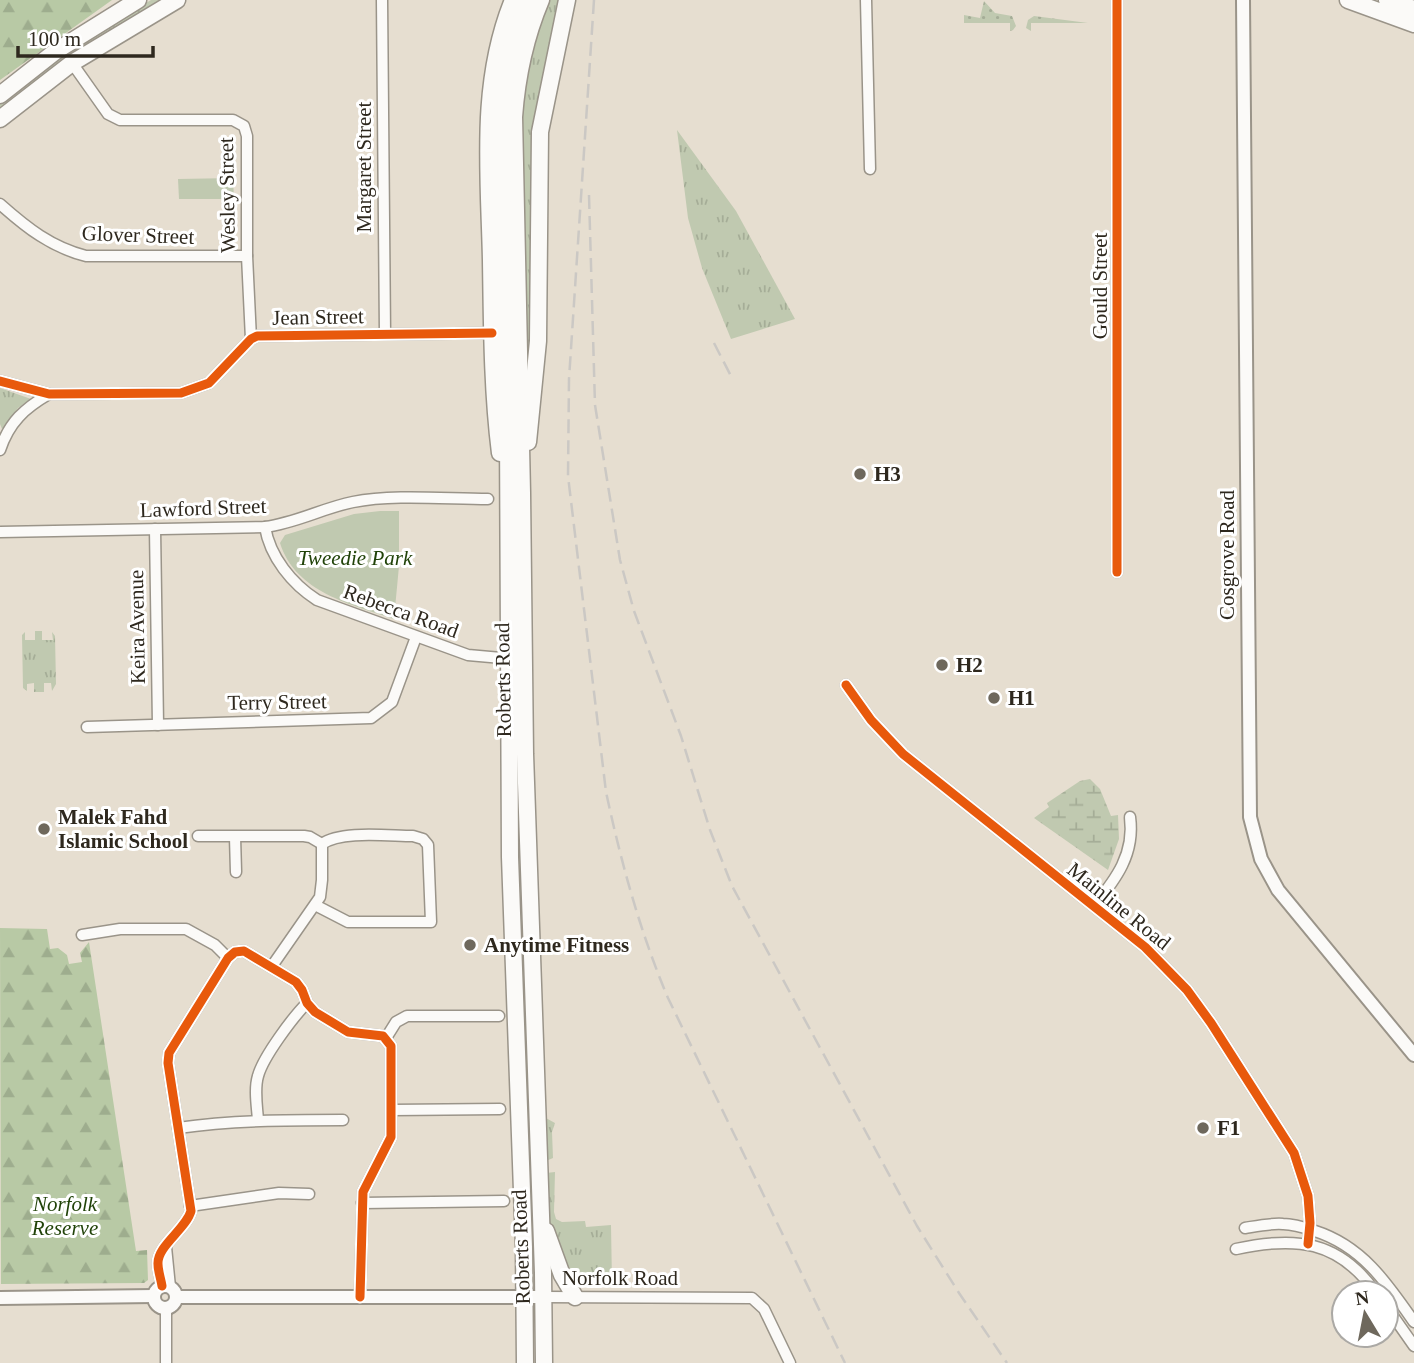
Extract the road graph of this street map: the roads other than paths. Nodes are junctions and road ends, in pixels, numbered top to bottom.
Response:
1 (138, 0) edge
2 (177, 0) edge
3 (382, 0) edge
4 (513, 0) edge
5 (527, 0) edge
6 (541, 0) edge
7 (564, 0) edge
8 (866, 0) edge
9 (1117, 0) edge
10 (1243, 0) edge
11 (1348, 0) edge
12 (1387, 0) edge
13 (1414, 9) edge
14 (1414, 23) edge
15 (72, 64) junction
16 (0, 95) edge
17 (0, 119) edge
18 (870, 169) dead end
19 (0, 204) edge
20 (247, 256) junction
21 (492, 333) junction
22 (385, 334) junction
23 (251, 339) junction
24 (512, 359) junction
25 (0, 381) edge
26 (49, 394) junction
27 (0, 450) edge
28 (522, 492) junction
29 (488, 499) dead end
30 (509, 503) junction
31 (265, 527) junction
32 (155, 529) junction
33 (0, 532) edge
34 (1117, 572) dead end
35 (416, 638) junction
36 (516, 659) junction
37 (846, 685) dead end
38 (158, 724) junction
39 (87, 727) dead end
40 (1130, 817) dead end
41 (198, 836) dead end
42 (235, 837) junction
43 (322, 844) junction
44 (236, 872) dead end
45 (315, 905) junction
46 (1094, 906) junction
47 (82, 935) dead end
48 (228, 958) junction
49 (272, 966) junction
50 (307, 1003) junction
51 (499, 1016) dead end
52 (386, 1038) junction
53 (1414, 1055) edge
54 (500, 1109) dead end
55 (392, 1110) junction
56 (258, 1120) junction
57 (343, 1120) dead end
58 (178, 1128) junction
59 (309, 1194) dead end
60 (504, 1201) dead end
61 (362, 1203) junction
62 (190, 1206) junction
63 (541, 1219) junction
64 (1245, 1228) dead end
65 (1310, 1230) junction
66 (1308, 1244) junction
67 (1236, 1249) dead end
68 (1363, 1279) edge
69 (166, 1292) junction
70 (360, 1297) junction
71 (525, 1297) junction
72 (543, 1297) junction
73 (575, 1297) junction
74 (0, 1298) edge
75 (166, 1308) joint
76 (1414, 1322) edge
77 (1400, 1326) edge
78 (1414, 1346) edge
79 (166, 1363) edge
80 (525, 1363) edge
81 (544, 1363) edge
82 (790, 1363) edge

1 - 16 highway
2 - 15 highway
3 - 22 street, Margaret Street
4 - 21 highway
5 - 24 highway, Roberts Road
6 - 24 highway, Roberts Road
7 - 28 highway
8 - 18 street
9 - 34 street, Gould Street
10 - 53 main road, Cosgrove Road
11 - 14 highway
12 - 13 highway
15 - 17 highway
15 - 20 street, Wesley Street
19 - 20 street, Glover Street
20 - 23 street, Wesley Street
21 - 22 street, Jean Street
21 - 30 highway
22 - 23 street, Jean Street
23 - 26 street, Jean Street
24 - 28 highway, Roberts Road
24 - 30 highway, Roberts Road
25 - 26 street, Jean Street
26 - 27 street
28 - 36 highway, Roberts Road
29 - 31 street, Lawford Street
30 - 36 highway, Roberts Road
31 - 32 street, Lawford Street
31 - 35 street, Rebecca Road
32 - 33 street, Lawford Street
32 - 38 street, Keira Avenue
35 - 36 street, Rebecca Road
35 - 38 street, Terry Street
36 - 63 highway, Roberts Road
36 - 71 highway, Roberts Road
37 - 46 street, Mainline Road
38 - 39 street, Terry Street
40 - 46 street
41 - 42 street
42 - 43 street
42 - 44 street
43 - 45 street
43 - 45 street
45 - 49 street
46 - 65 street, Mainline Road
47 - 48 street
48 - 49 street
48 - 58 street
49 - 50 street
50 - 52 street
50 - 56 street
51 - 52 street
52 - 55 street
54 - 55 street
55 - 61 street
56 - 57 street
56 - 58 street
58 - 62 street
59 - 62 street
60 - 61 street
61 - 70 street
62 - 69 street
63 - 72 highway, Roberts Road
63 - 73 highway
64 - 65 street
65 - 66 street, Mainline Road
65 - 76 street
66 - 67 street
66 - 68 street
69 - 70 main road, Norfolk Road
69 - 74 main road, Norfolk Road
69 - 75 main road
70 - 71 main road, Norfolk Road
71 - 72 main road, Norfolk Road
71 - 80 highway, Roberts Road
72 - 73 street, Norfolk Road
72 - 81 highway, Roberts Road
73 - 82 street, Norfolk Road
75 - 79 street
77 - 78 street

